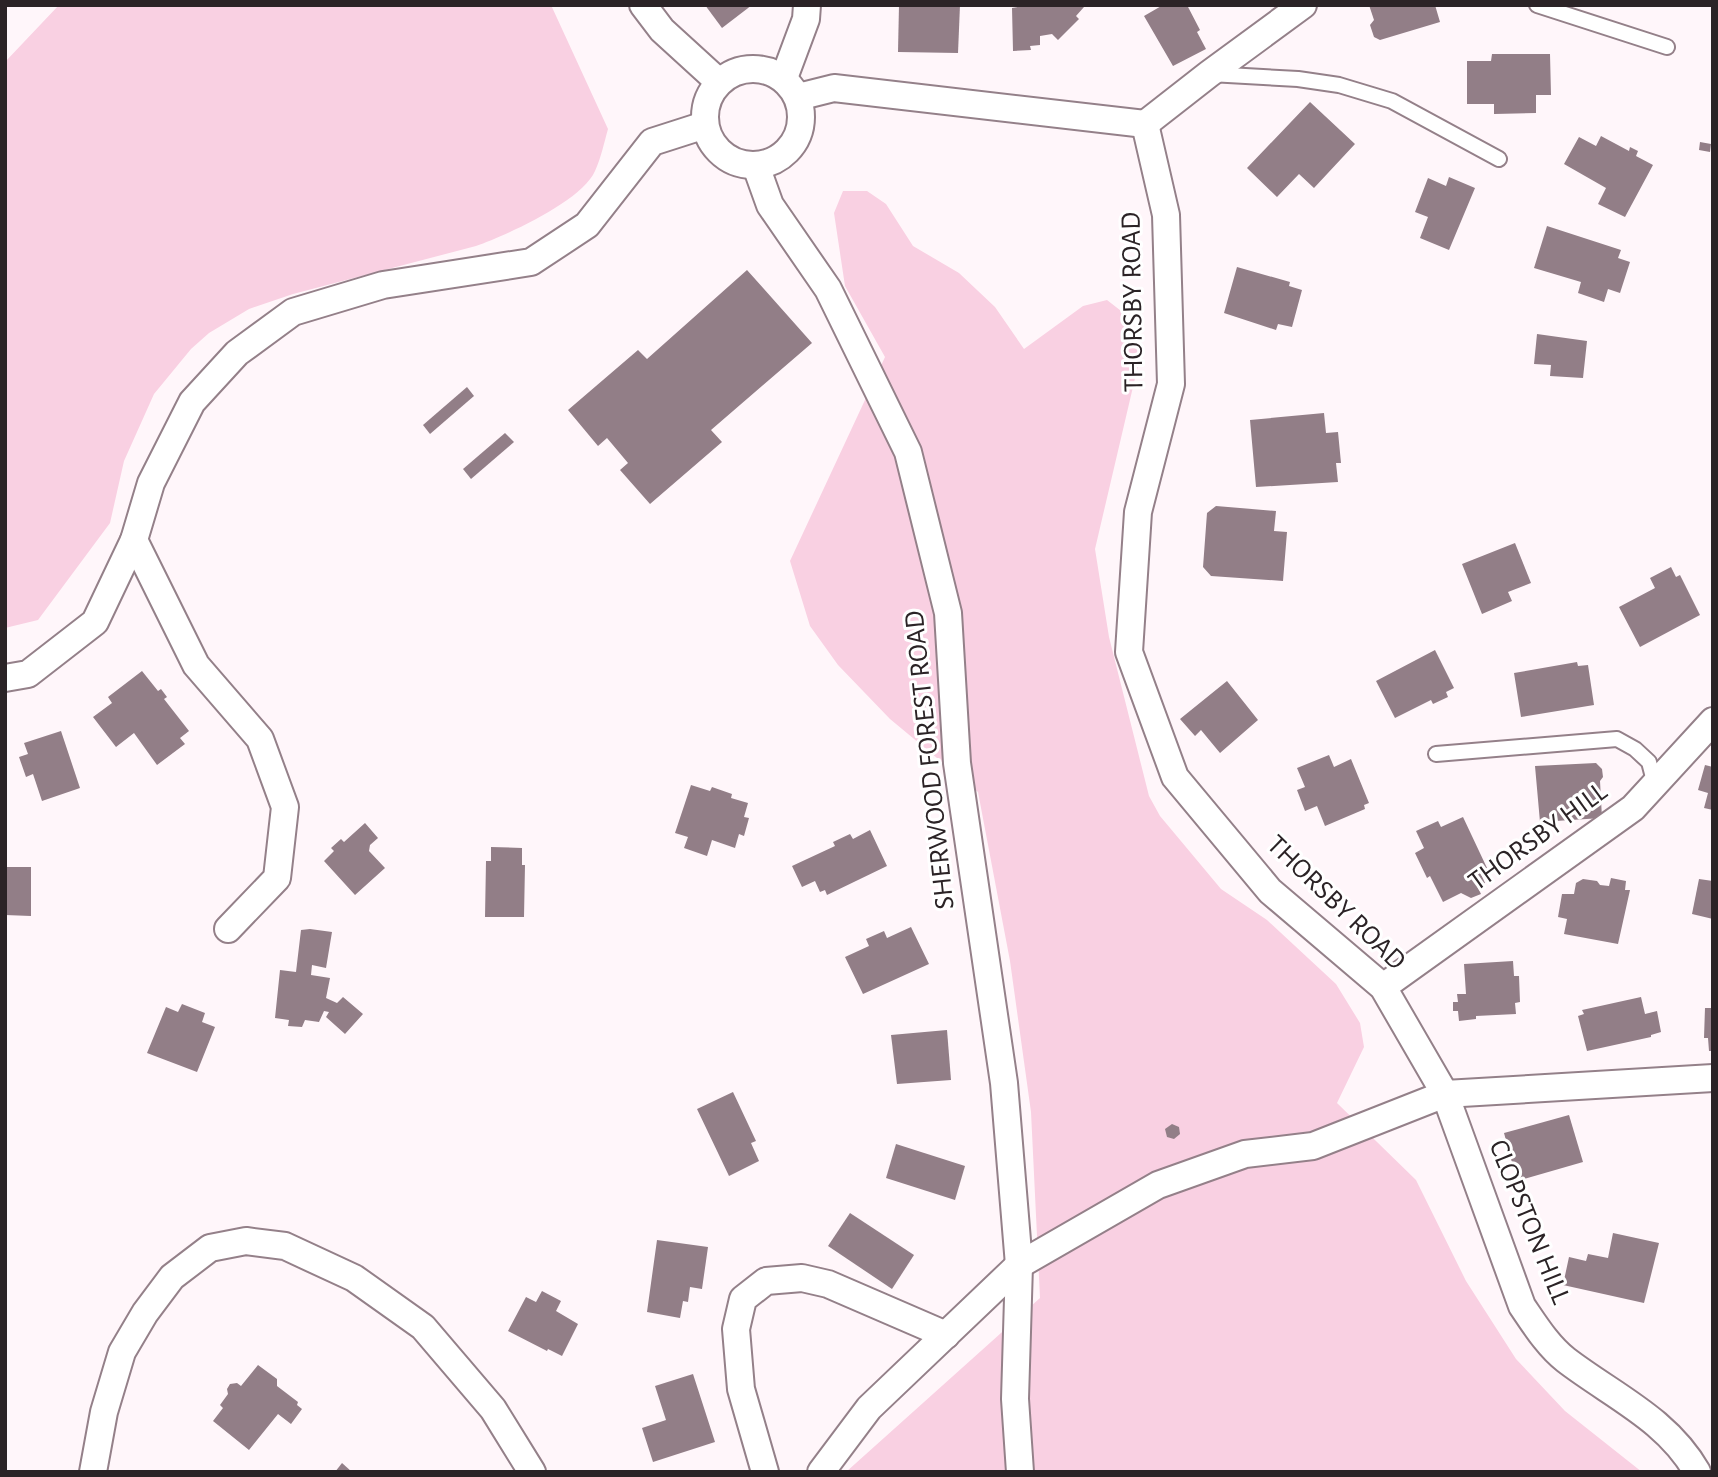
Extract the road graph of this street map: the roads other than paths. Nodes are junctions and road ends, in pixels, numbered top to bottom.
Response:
1 (643, 5) edge
2 (807, 5) edge
3 (1303, 5) edge
4 (1537, 5) edge
5 (1667, 47) dead end
6 (1209, 74) junction
7 (719, 82) junction
8 (791, 87) junction
9 (1146, 124) junction
10 (705, 125) junction
11 (1499, 159) dead end
12 (756, 166) junction
13 (134, 540) junction
14 (5, 678) edge
15 (1713, 720) edge
16 (1436, 754) dead end
17 (1655, 785) junction
18 (228, 929) dead end
19 (1383, 987) junction
20 (1713, 1078) edge
21 (1445, 1094) junction
22 (1019, 1265) junction
23 (946, 1335) junction
24 (93, 1472) edge
25 (532, 1472) edge
26 (765, 1472) edge
27 (821, 1472) edge
28 (1020, 1472) edge
29 (1696, 1472) edge

1 - 7 street
2 - 8 street
3 - 6 street
4 - 5 lane
6 - 9 street
6 - 11 lane
7 - 8 street
7 - 10 street
8 - 9 street
8 - 12 street
9 - 19 street, THORSBY ROAD
10 - 12 street
10 - 13 street
12 - 22 street, SHERWOOD FOREST ROAD
13 - 14 street
13 - 18 street
15 - 17 street, THORSBY HILL
16 - 17 lane
17 - 19 street, THORSBY HILL
19 - 21 street, THORSBY ROAD
20 - 21 street
21 - 22 street
21 - 29 street, CLOPSTON HILL
22 - 23 street
22 - 28 street, SHERWOOD FOREST ROAD
23 - 26 street
23 - 27 street
24 - 25 street

